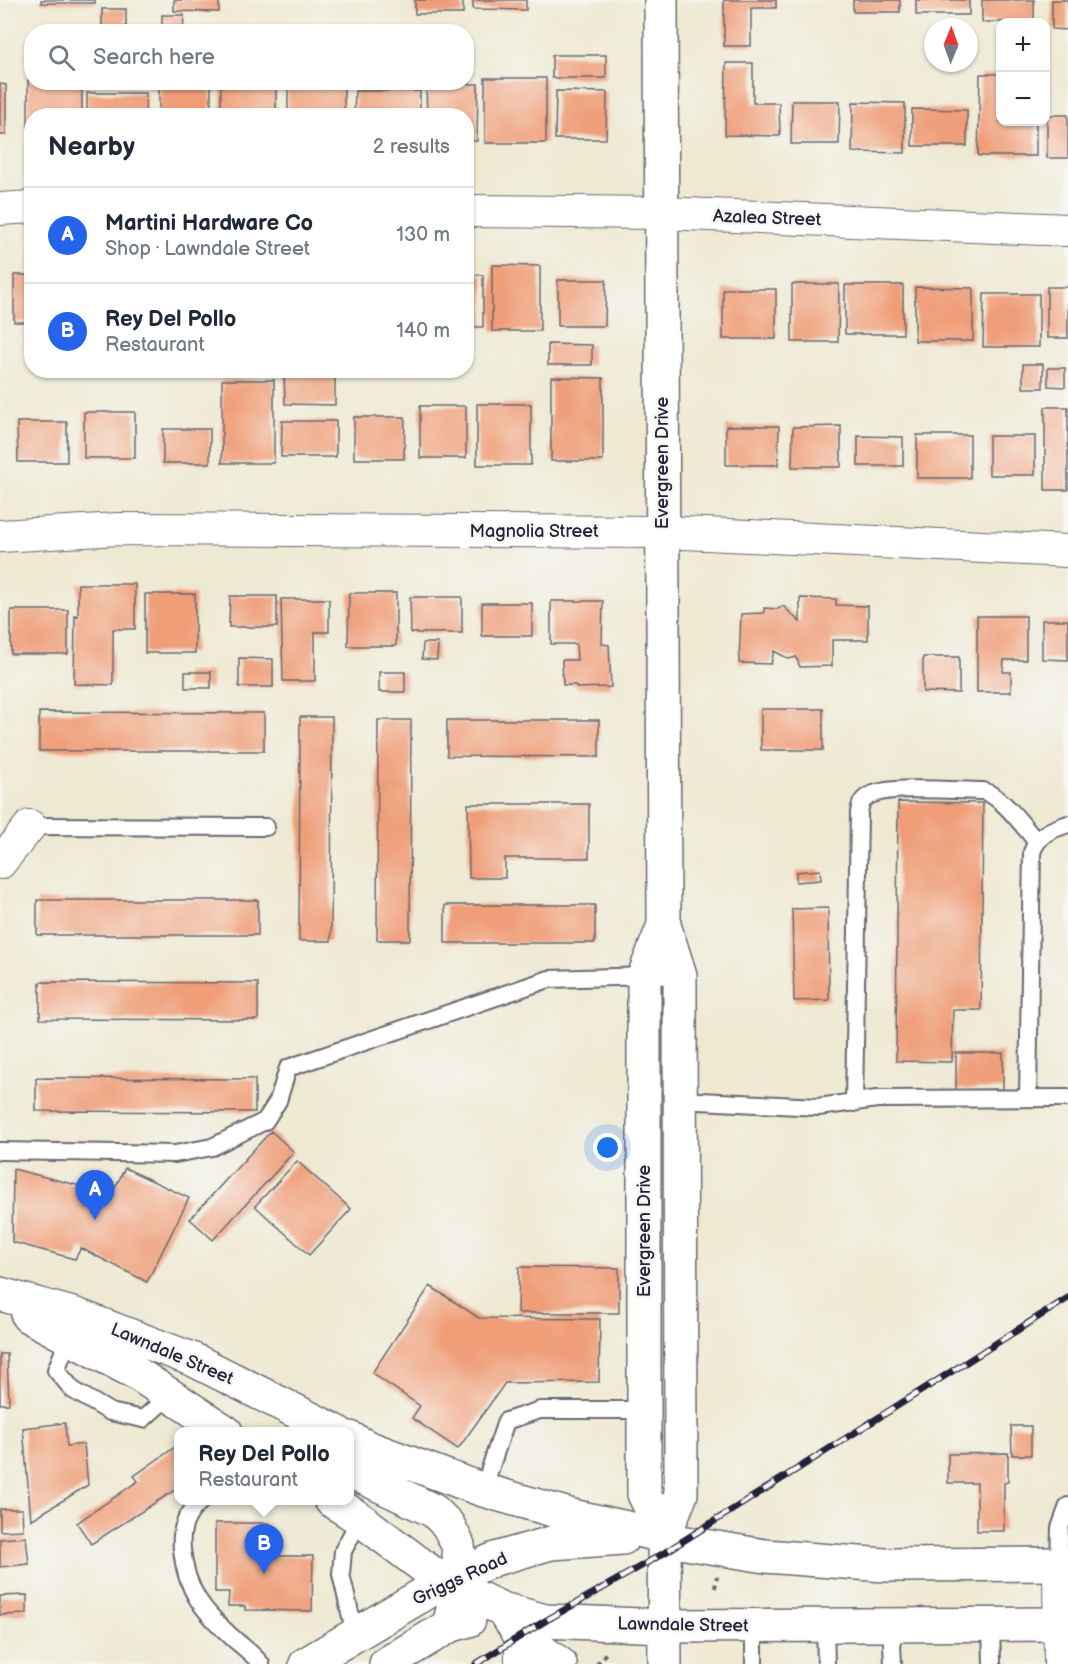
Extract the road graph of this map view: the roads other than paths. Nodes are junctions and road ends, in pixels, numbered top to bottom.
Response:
1 (661, 0) edge
2 (24, 208) edge
3 (0, 209) edge
4 (474, 211) edge
5 (661, 213) junction
6 (1068, 230) edge
7 (662, 532) junction
8 (0, 536) edge
9 (1068, 552) edge
10 (1068, 824) edge
11 (30, 826) joint
12 (266, 827) dead end
13 (1036, 841) junction
14 (0, 863) edge
15 (664, 925) junction
16 (680, 975) junction
17 (644, 976) junction
18 (644, 1098) junction
19 (1028, 1098) junction
20 (1068, 1098) edge
21 (680, 1100) junction
22 (854, 1103) junction
23 (0, 1151) edge
24 (0, 1294) edge
25 (0, 1301) edge
26 (69, 1338) junction
27 (194, 1360) junction
28 (170, 1395) junction
29 (644, 1410) junction
30 (220, 1427) edge
31 (284, 1427) edge
32 (329, 1427) edge
33 (354, 1440) edge
34 (354, 1473) edge
35 (483, 1490) junction
36 (197, 1505) edge
37 (339, 1505) edge
38 (1068, 1506) edge
39 (360, 1519) junction
40 (664, 1536) junction
41 (1064, 1564) edge
42 (454, 1582) junction
43 (502, 1609) junction
44 (991, 1624) junction
45 (1064, 1624) edge
46 (891, 1625) junction
47 (449, 1626) junction
48 (665, 1626) junction
49 (754, 1626) junction
50 (825, 1626) junction
51 (355, 1634) junction
52 (521, 1650) edge
53 (261, 1664) edge
54 (306, 1664) edge
55 (386, 1664) edge
56 (560, 1664) edge
57 (665, 1664) edge
58 (754, 1664) edge
59 (826, 1664) edge
60 (892, 1664) edge
61 (992, 1664) edge
62 (1060, 1664) edge

1 - 5 main road, Evergreen Drive
2 - 3 street
4 - 5 street, Azalea Street
5 - 6 street, Azalea Street
5 - 7 main road, Evergreen Drive
7 - 8 street, Magnolia Street
7 - 9 street, Magnolia Street
7 - 15 main road, Evergreen Drive
10 - 13 lane
11 - 12 lane
11 - 14 street
13 - 19 lane
13 - 22 lane
15 - 16 main road, Evergreen Drive
15 - 17 main road, Evergreen Drive
16 - 17 lane
16 - 21 main road, Evergreen Drive
17 - 18 main road, Evergreen Drive
17 - 23 lane
18 - 21 main road
18 - 29 main road, Evergreen Drive
19 - 20 lane
19 - 22 lane
21 - 22 lane
21 - 40 main road, Evergreen Drive
24 - 27 main road, Lawndale Street
25 - 26 main road, Lawndale Street
26 - 28 main road, Lawndale Street
26 - 28 lane
27 - 31 main road
27 - 32 main road, Lawndale Street
28 - 30 main road, Lawndale Street
29 - 35 lane
29 - 40 main road, Evergreen Drive
33 - 35 main road
34 - 42 main road
35 - 40 main road
36 - 53 lane
37 - 39 main road, Lawndale Street
38 - 41 lane
39 - 42 main road, Lawndale Street
39 - 51 lane
40 - 41 main road
40 - 42 main road, Griggs Road
40 - 48 main road, Evergreen Drive
41 - 45 street
42 - 43 main road, Lawndale Street
42 - 47 main road
42 - 51 main road, Griggs Road
43 - 47 main road
43 - 48 main road, Lawndale Street
43 - 52 main road
44 - 45 main road, Lawndale Street
44 - 46 main road, Lawndale Street
44 - 61 lane
45 - 62 street
46 - 50 main road, Lawndale Street
46 - 60 lane
47 - 55 main road
48 - 49 main road, Lawndale Street
48 - 57 main road, Evergreen Drive
49 - 50 main road, Lawndale Street
49 - 58 lane
50 - 59 lane
51 - 54 main road, Griggs Road
52 - 56 main road

